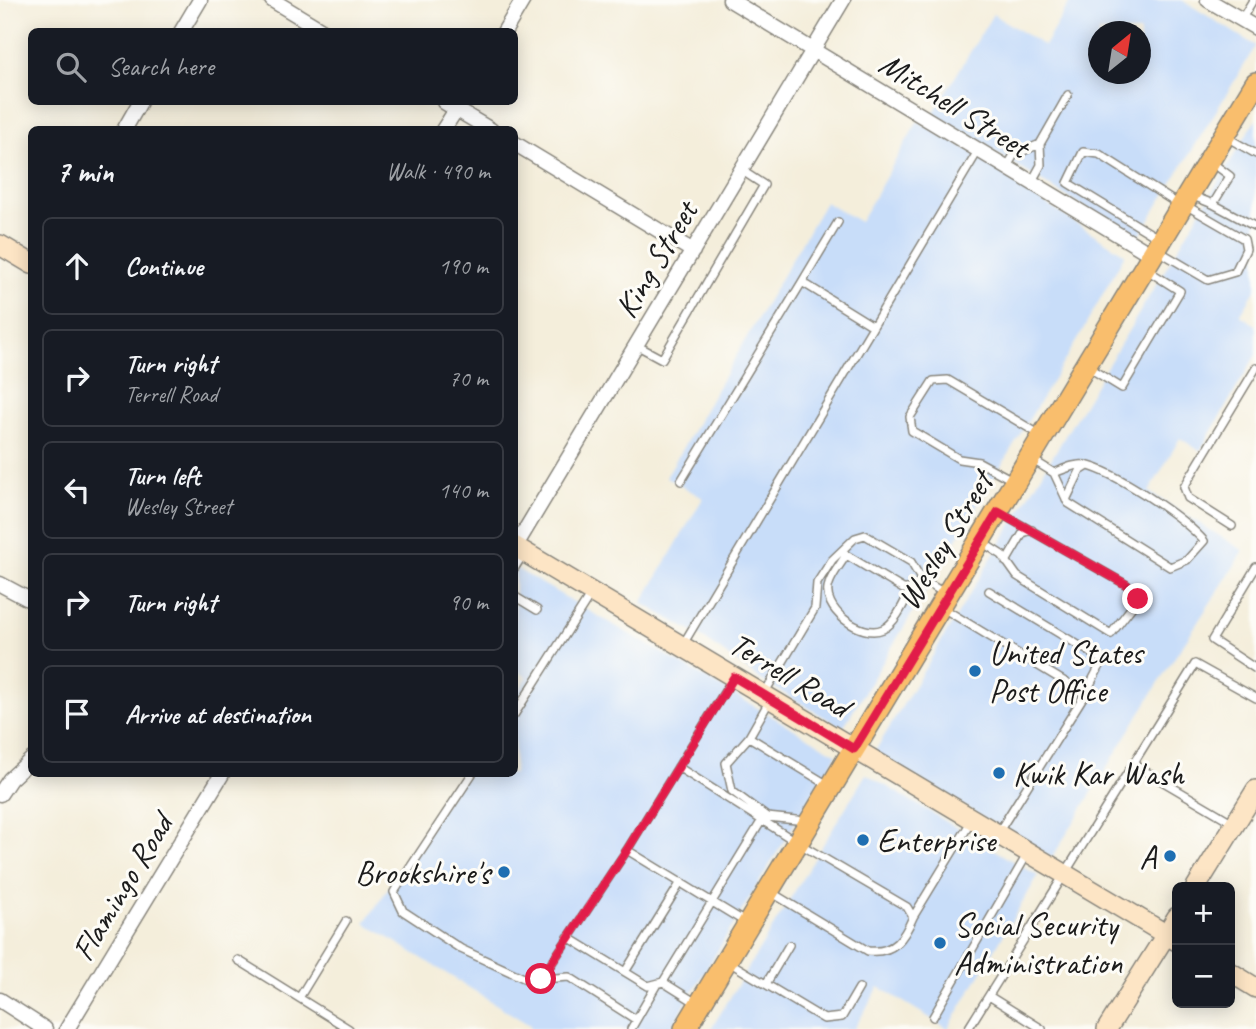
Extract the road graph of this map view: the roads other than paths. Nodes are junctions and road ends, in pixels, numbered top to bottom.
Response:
1 (200, 0) edge
2 (272, 0) edge
3 (523, 0) edge
4 (730, 0) edge
5 (843, 0) edge
6 (1208, 0) edge
7 (1253, 0) edge
8 (1241, 20) junction
9 (183, 28) edge
10 (318, 28) edge
11 (506, 28) edge
12 (1256, 28) edge
13 (813, 50) junction
14 (1255, 86) edge
15 (1068, 95) dead end
16 (137, 105) edge
17 (454, 105) edge
18 (455, 105) edge
19 (126, 126) edge
20 (445, 126) edge
21 (485, 126) edge
22 (1224, 135) junction
23 (1040, 144) junction
24 (518, 145) edge
25 (978, 151) junction
26 (1256, 154) edge
27 (1209, 161) junction
28 (1006, 168) junction
29 (741, 170) junction
30 (1031, 183) junction
31 (1185, 201) junction
32 (1213, 204) junction
33 (838, 222) dead end
34 (1256, 227) edge
35 (0, 246) edge
36 (693, 251) junction
37 (1153, 253) junction
38 (28, 262) edge
39 (802, 282) junction
40 (873, 326) junction
41 (636, 345) junction
42 (1086, 366) junction
43 (1256, 368) edge
44 (1043, 436) junction
45 (1030, 458) junction
46 (1087, 466) junction
47 (1054, 473) junction
48 (681, 481) dead end
49 (1015, 482) junction
50 (1066, 500) junction
51 (998, 512) junction
52 (1232, 526) dead end
53 (1032, 530) junction
54 (980, 541) junction
55 (518, 551) edge
56 (843, 553) junction
57 (518, 554) edge
58 (1006, 562) junction
59 (1256, 567) edge
60 (921, 579) junction
61 (0, 584) edge
62 (911, 589) junction
63 (989, 591) dead end
64 (592, 592) junction
65 (518, 598) edge
66 (28, 599) edge
67 (944, 601) junction
68 (537, 610) dead end
69 (682, 646) junction
70 (1256, 669) edge
71 (734, 677) junction
72 (1085, 694) junction
73 (767, 697) junction
74 (1256, 698) edge
75 (518, 709) edge
76 (749, 737) junction
77 (854, 749) junction
78 (28, 763) edge
79 (1133, 764) junction
80 (678, 767) junction
81 (220, 777) edge
82 (470, 777) edge
83 (832, 786) junction
84 (1256, 790) edge
85 (0, 794) edge
86 (762, 820) junction
87 (972, 820) junction
88 (810, 822) junction
89 (1235, 824) junction
90 (998, 835) junction
91 (797, 843) junction
92 (627, 850) junction
93 (1028, 853) junction
94 (1066, 875) junction
95 (1199, 882) edge
96 (681, 883) junction
97 (769, 891) junction
98 (712, 902) junction
99 (913, 917) junction
100 (346, 921) dead end
101 (748, 924) junction
102 (568, 937) junction
103 (1172, 938) edge
104 (789, 945) dead end
105 (238, 960) dead end
106 (727, 961) junction
107 (625, 972) junction
108 (1235, 975) edge
109 (541, 979) junction
110 (660, 983) junction
111 (766, 984) junction
112 (859, 988) dead end
113 (1256, 988) edge
114 (989, 996) junction
115 (299, 998) junction
116 (0, 1000) edge
117 (700, 1005) junction
118 (933, 1017) dead end
119 (635, 1019) junction
120 (690, 1027) edge
121 (344, 1028) edge
122 (45, 1029) edge
123 (67, 1029) edge
124 (631, 1029) edge
125 (968, 1029) edge
126 (1042, 1029) edge
127 (1107, 1029) edge

1 - 9 street
2 - 10 street
3 - 11 street
4 - 13 street, Mitchell Street
5 - 13 street, King Street
6 - 8 street
7 - 8 lane
8 - 12 street
13 - 25 street, Mitchell Street
13 - 29 street, King Street
14 - 22 main road, Wesley Street
15 - 23 lane
16 - 19 street
17 - 20 street
18 - 21 street
22 - 26 lane
22 - 27 main road, Wesley Street
23 - 28 lane
23 - 30 lane
24 - 36 street
25 - 28 street, Mitchell Street
25 - 40 lane
27 - 31 main road, Wesley Street
27 - 32 lane
28 - 30 street, Mitchell Street
29 - 36 street, King Street
29 - 41 lane
30 - 37 street, Mitchell Street
31 - 32 lane
31 - 37 main road, Wesley Street
31 - 37 lane
31 - 37 lane
32 - 34 lane
33 - 39 lane
35 - 38 street
36 - 41 street, King Street
37 - 42 main road, Wesley Street
37 - 42 lane
39 - 40 lane
39 - 48 lane
40 - 69 lane
41 - 55 street, King Street
42 - 44 main road, Wesley Street
43 - 52 lane
44 - 45 main road, Wesley Street
44 - 49 lane
45 - 47 lane
45 - 49 main road, Wesley Street
46 - 47 lane
46 - 50 lane
46 - 50 lane
47 - 50 lane
49 - 51 main road, Wesley Street
51 - 53 lane
51 - 54 main road, Wesley Street
53 - 58 lane
53 - 58 lane
54 - 58 lane
54 - 67 main road, Wesley Street
56 - 60 lane
56 - 62 lane
56 - 62 lane
56 - 73 lane
57 - 64 street, Terrell Road
59 - 70 lane
60 - 62 lane
60 - 67 lane
61 - 66 street
63 - 72 lane
64 - 69 street, Terrell Road
64 - 75 lane
65 - 68 lane
67 - 72 lane
67 - 77 main road, Wesley Street
69 - 71 street, Terrell Road
71 - 73 street, Terrell Road
71 - 80 lane
72 - 90 lane
73 - 76 lane
73 - 77 street, Terrell Road
74 - 79 lane
76 - 83 lane
76 - 88 lane
77 - 83 main road, Wesley Street
77 - 87 street, Terrell Road
78 - 85 street
79 - 89 lane
79 - 94 lane
80 - 86 lane
80 - 92 lane
81 - 123 street, Flamingo Road
82 - 109 lane
83 - 88 main road, Wesley Street
84 - 89 street
86 - 91 lane
86 - 98 lane
87 - 90 street, Terrell Road
87 - 99 lane
88 - 91 main road, Wesley Street
89 - 95 street
90 - 93 street, Terrell Road
91 - 97 main road, Wesley Street
91 - 99 lane
92 - 96 lane
92 - 102 lane
93 - 94 street, Terrell Road
93 - 118 lane
94 - 103 street, Terrell Road
94 - 114 lane
96 - 98 lane
96 - 107 lane
97 - 99 lane
97 - 101 main road, Wesley Street
98 - 101 lane
98 - 110 lane
100 - 115 lane
101 - 106 main road, Wesley Street
102 - 107 lane
102 - 109 lane
103 - 127 street
104 - 111 lane
105 - 115 lane
106 - 111 lane
106 - 117 main road, Wesley Street
107 - 110 lane
108 - 113 street
109 - 119 lane
110 - 117 lane
110 - 119 lane
111 - 112 lane
114 - 125 lane
114 - 126 lane
115 - 121 lane
116 - 122 street
117 - 120 main road, Wesley Street
119 - 124 lane

